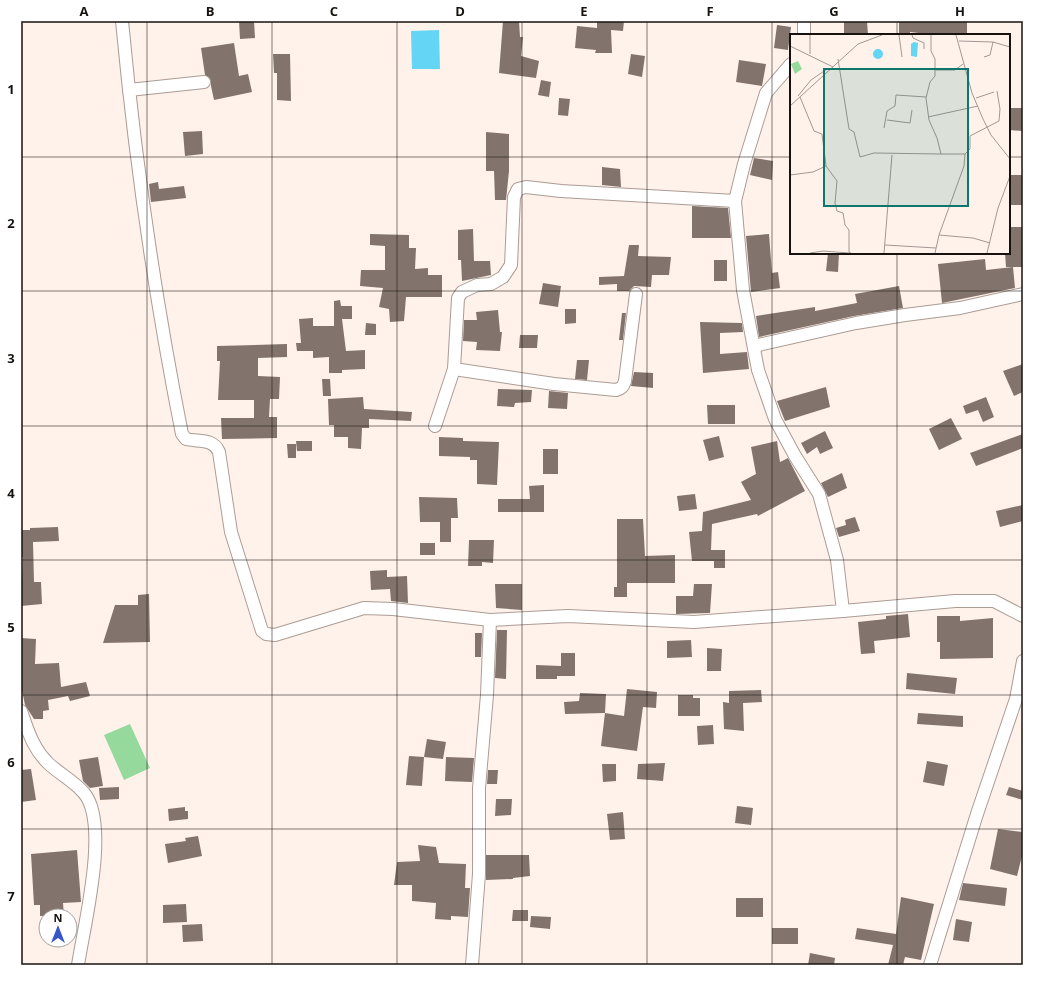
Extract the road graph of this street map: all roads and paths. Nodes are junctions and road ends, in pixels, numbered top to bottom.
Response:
1 (122, 21) edge
2 (804, 21) edge
3 (804, 34) edge
4 (790, 65) edge
5 (204, 82) dead end
6 (128, 90) junction
7 (735, 202) junction
8 (636, 294) dead end
9 (1023, 294) edge
10 (754, 346) junction
11 (454, 369) junction
12 (435, 426) dead end
13 (844, 611) junction
14 (1023, 616) edge
15 (490, 620) junction
16 (1023, 661) edge
17 (21, 711) edge
18 (78, 965) edge
19 (472, 965) edge
20 (930, 965) edge

1 - 6 street
2 - 3 street
4 - 7 street
5 - 6 street
6 - 15 street
7 - 10 street
7 - 11 street
8 - 11 street
9 - 10 street
10 - 13 street
11 - 12 street
13 - 14 street
13 - 15 street
15 - 19 street
16 - 20 street
17 - 18 street

